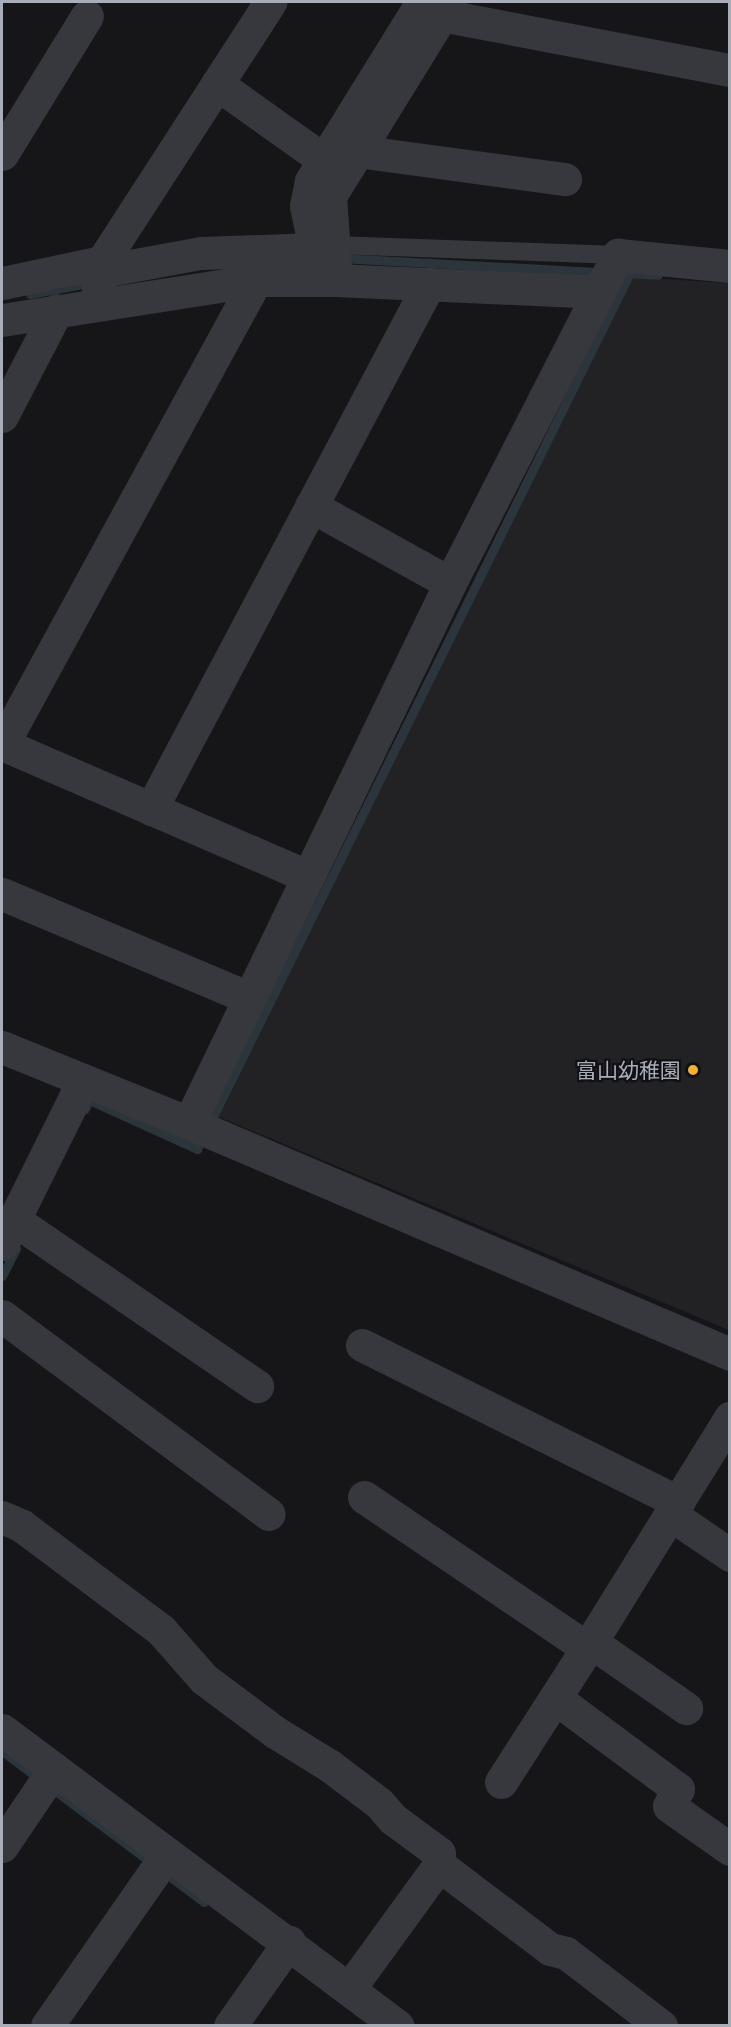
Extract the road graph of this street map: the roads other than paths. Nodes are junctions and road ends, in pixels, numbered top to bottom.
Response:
1 (270, 2) edge
2 (438, 6) edge
3 (87, 15) dead end
4 (729, 70) edge
5 (217, 84) junction
6 (357, 151) junction
7 (2, 154) edge
8 (324, 160) junction
9 (564, 178) dead end
10 (328, 255) junction
11 (729, 266) edge
12 (610, 273) junction
13 (256, 280) junction
14 (99, 281) junction
15 (2, 283) edge
16 (429, 284) junction
17 (57, 310) junction
18 (2, 320) edge
19 (2, 416) edge
20 (311, 506) junction
21 (450, 584) junction
22 (2, 745) edge
23 (151, 809) junction
24 (307, 876) junction
25 (2, 894) edge
26 (249, 998) junction
27 (2, 1047) edge
28 (83, 1081) junction
29 (189, 1123) junction
30 (14, 1223) edge
31 (2, 1316) edge
32 (362, 1346) dead end
33 (729, 1354) edge
34 (257, 1386) dead end
35 (729, 1418) edge
36 (364, 1497) dead end
37 (674, 1508) junction
38 (269, 1514) dead end
39 (2, 1517) edge
40 (729, 1555) edge
41 (589, 1645) junction
42 (555, 1698) junction
43 (686, 1708) dead end
44 (2, 1730) edge
45 (48, 1778) junction
46 (501, 1782) dead end
47 (2, 1846) edge
48 (729, 1849) edge
49 (162, 1861) junction
50 (439, 1865) junction
51 (289, 1942) junction
52 (349, 1989) junction
53 (46, 2025) edge
54 (230, 2025) edge
55 (398, 2025) edge
56 (661, 2025) edge

1 - 5 street
2 - 4 street
2 - 6 street
2 - 8 street
3 - 7 street
5 - 8 street
5 - 14 street
6 - 9 street
6 - 10 street
8 - 10 street
10 - 12 lane
10 - 13 street
10 - 14 street
10 - 16 street
11 - 12 street
12 - 16 street
12 - 21 street
13 - 14 street
13 - 22 street
14 - 15 street
14 - 17 street
16 - 20 street
17 - 18 street
17 - 19 street
20 - 21 street
20 - 23 street
21 - 24 street
22 - 23 street
23 - 24 street
24 - 26 street
25 - 26 street
26 - 29 street
27 - 28 street
28 - 29 street
28 - 30 street
29 - 33 street
30 - 34 street
31 - 38 street
32 - 37 street
35 - 37 street
36 - 41 street
37 - 40 street
37 - 41 street
39 - 50 street
41 - 42 street
41 - 43 street
42 - 46 street
42 - 48 street
44 - 45 street
45 - 47 street
45 - 49 street
49 - 51 street
49 - 53 street
50 - 52 street
50 - 56 street
51 - 52 street
51 - 54 street
52 - 55 street

